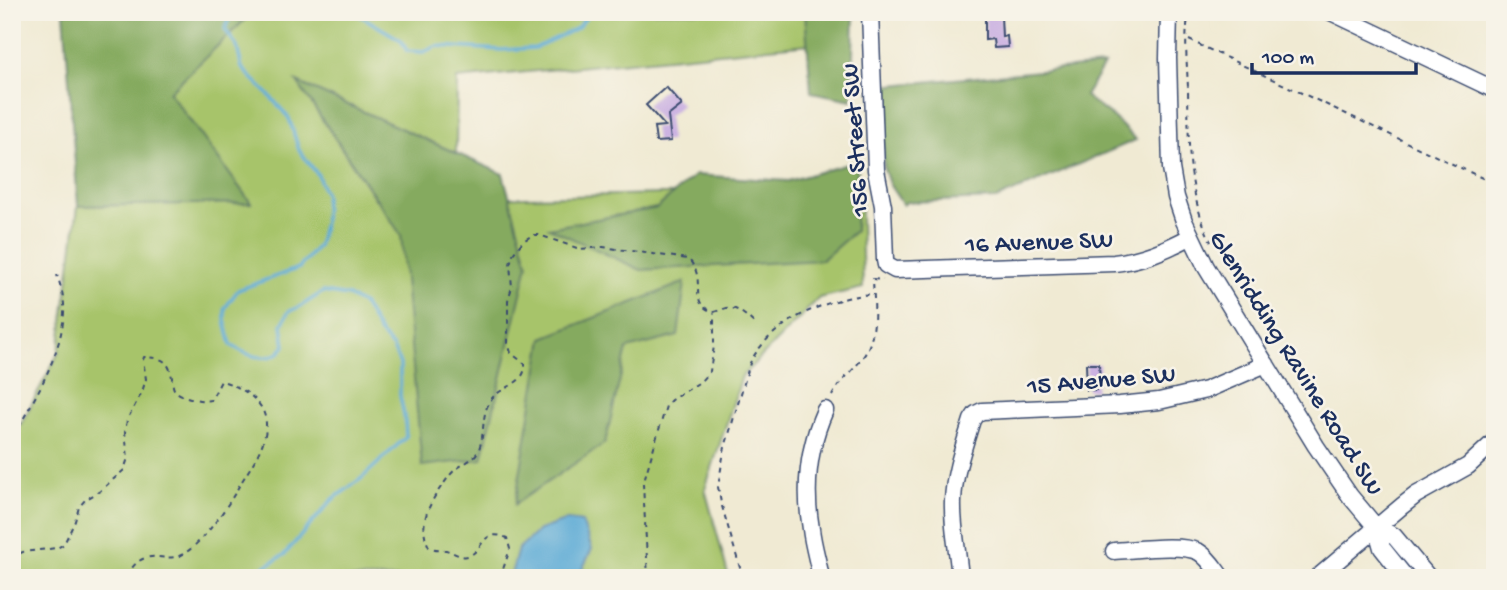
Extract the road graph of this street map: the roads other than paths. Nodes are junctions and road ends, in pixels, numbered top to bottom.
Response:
1 (870, 12) edge
2 (1169, 12) edge
3 (1331, 12) edge
4 (1495, 90) edge
5 (1190, 237) junction
6 (887, 273) joint
7 (1266, 364) junction
8 (825, 410) road end
9 (1495, 441) edge
10 (1376, 527) junction
11 (1114, 551) dead end
12 (821, 578) edge
13 (960, 578) edge
14 (1222, 578) edge
15 (1317, 578) edge
16 (1406, 578) edge
17 (1429, 578) edge

1 - 6 street, 156 Street SW
2 - 5 street, Glenridding Ravine Road SW
3 - 4 street
5 - 6 street, 16 Avenue SW
5 - 7 street, Glenridding Ravine Road SW
7 - 10 street, Glenridding Ravine Road SW
7 - 13 street, 15 Avenue SW
8 - 12 street
9 - 10 street
10 - 15 street
10 - 16 street
10 - 17 street
11 - 14 street

